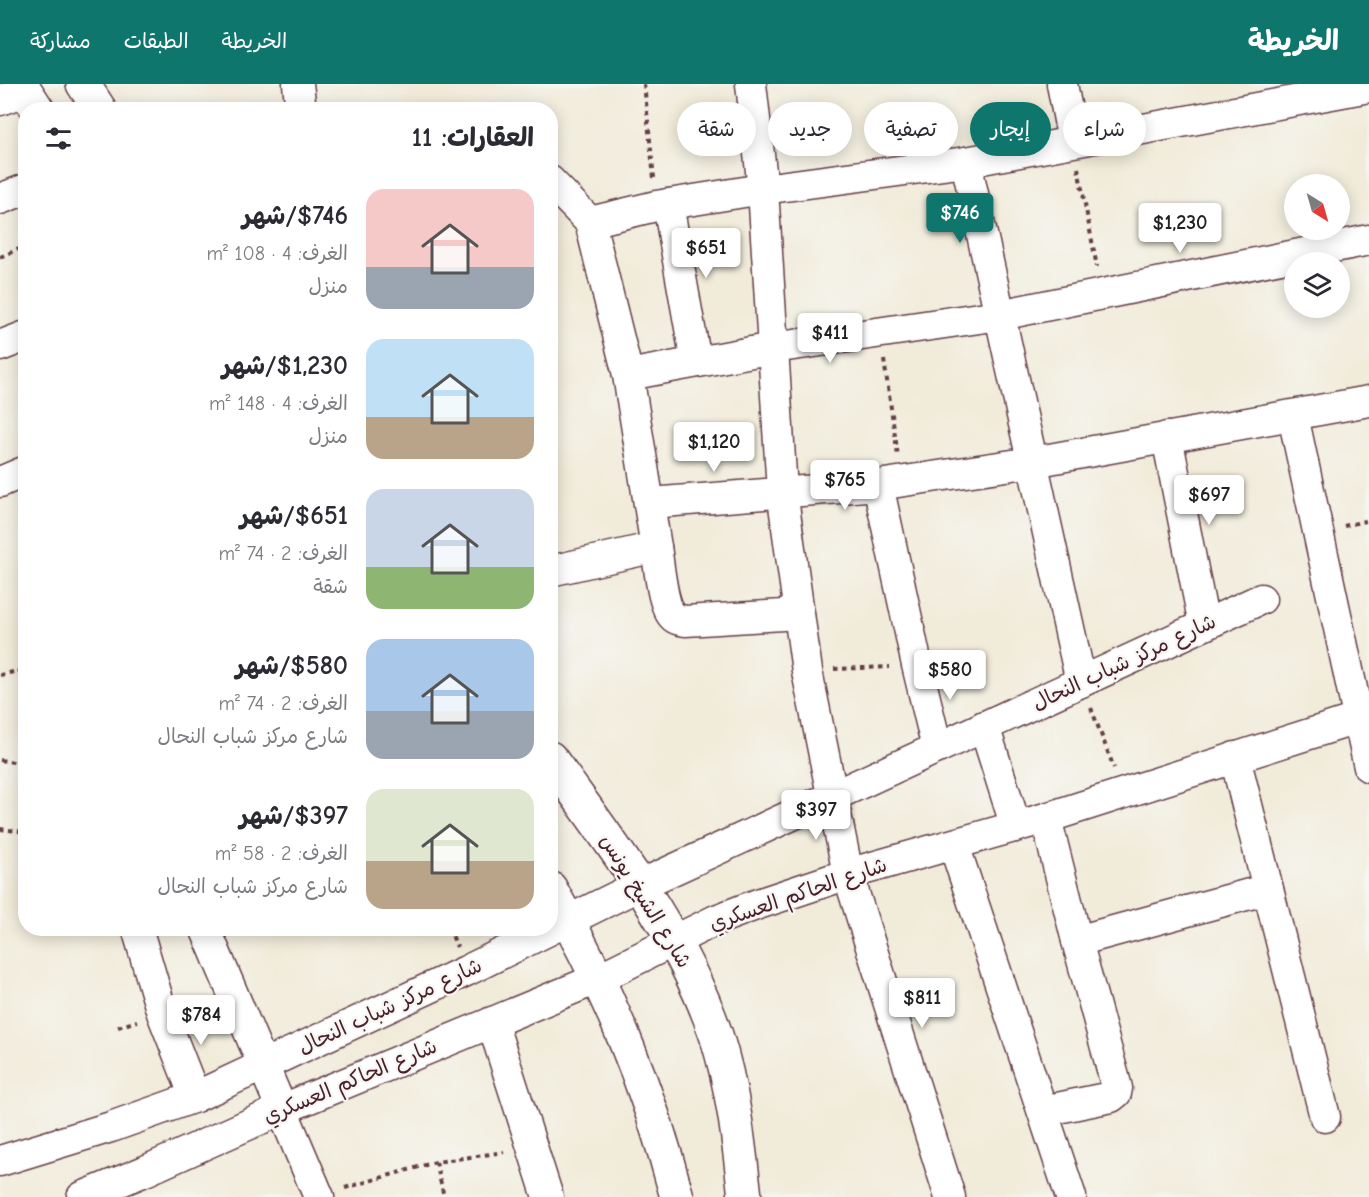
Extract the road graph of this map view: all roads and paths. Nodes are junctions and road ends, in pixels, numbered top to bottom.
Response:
1 (83, 84) edge
2 (298, 84) edge
3 (644, 84) edge
4 (751, 84) edge
5 (1062, 84) edge
6 (1369, 87) edge
7 (95, 102) edge
8 (300, 102) edge
9 (1065, 102) edge
10 (1146, 128) edge
11 (1063, 143) edge
12 (1076, 156) edge
13 (966, 162) junction
14 (558, 189) edge
15 (763, 189) junction
16 (18, 192) edge
17 (0, 199) edge
18 (662, 205) junction
19 (590, 222) junction
20 (1369, 240) edge
21 (18, 249) edge
22 (0, 257) edge
23 (1102, 294) junction
24 (1000, 315) junction
25 (880, 333) junction
26 (18, 339) edge
27 (0, 346) edge
28 (773, 348) junction
29 (696, 362) junction
30 (628, 375) junction
31 (1369, 401) edge
32 (1293, 416) junction
33 (1167, 437) junction
34 (1033, 462) junction
35 (18, 474) edge
36 (0, 482) edge
37 (890, 483) junction
38 (782, 491) junction
39 (650, 503) junction
40 (656, 547) junction
41 (558, 569) edge
42 (1261, 599) dead end
43 (799, 614) junction
44 (1204, 625) junction
45 (917, 665) junction
46 (18, 671) edge
47 (807, 671) junction
48 (0, 675) edge
49 (1081, 682) junction
50 (1364, 716) edge
51 (984, 726) junction
52 (937, 748) junction
53 (1234, 756) junction
54 (0, 760) edge
55 (18, 763) edge
56 (1369, 766) edge
57 (558, 769) edge
58 (1124, 793) junction
59 (831, 797) junction
60 (1046, 818) junction
61 (1016, 827) junction
62 (0, 830) edge
63 (18, 831) edge
64 (954, 845) junction
65 (848, 874) junction
66 (640, 885) junction
67 (1268, 890) junction
68 (558, 901) edge
69 (569, 920) junction
70 (558, 925) edge
71 (138, 936) edge
72 (208, 936) edge
73 (537, 936) edge
74 (674, 940) junction
75 (1077, 941) junction
76 (599, 978) junction
77 (492, 1022) junction
78 (264, 1065) junction
79 (195, 1097) junction
80 (283, 1109) junction
81 (1042, 1111) junction
82 (1325, 1117) dead end
83 (533, 1149) junction
84 (0, 1161) edge
85 (436, 1162) junction
86 (82, 1197) edge
87 (319, 1197) edge
88 (444, 1197) edge
89 (548, 1197) edge
90 (677, 1197) edge
91 (745, 1197) edge
92 (950, 1197) edge
93 (1071, 1197) edge

1 - 7 street
2 - 8 street
3 - 18 path
4 - 15 street
5 - 9 street
6 - 10 street
11 - 13 street
12 - 23 path
13 - 15 street
13 - 24 street
14 - 19 street
15 - 18 street
15 - 28 street
16 - 17 street
18 - 19 street
18 - 29 street
19 - 30 street
20 - 23 street
21 - 22 path
23 - 24 street
24 - 25 street
24 - 34 street
25 - 28 street
25 - 37 path
26 - 27 street
28 - 29 street
28 - 38 street
29 - 30 street
30 - 39 street
31 - 32 street
32 - 33 street
32 - 50 street
33 - 34 street
33 - 44 street
34 - 37 street
34 - 49 street
35 - 36 street
37 - 38 street
37 - 45 street
38 - 39 street
38 - 43 street
39 - 40 street
40 - 41 street
40 - 43 street
42 - 44 street, شارع مركز شباب النحال
43 - 47 street
44 - 49 street, شارع مركز شباب النحال
45 - 47 path
45 - 52 street
46 - 48 path
47 - 59 street
49 - 51 street, شارع مركز شباب النحال
49 - 58 path
50 - 53 street, شارع الحاكم العسكري
50 - 56 street
51 - 52 street, شارع مركز شباب النحال
51 - 61 street
52 - 59 street, شارع مركز شباب النحال
53 - 58 street, شارع الحاكم العسكري
53 - 67 street
54 - 55 path
57 - 66 street, شارع الشيخ يونس
58 - 60 street, شارع الحاكم العسكري
59 - 65 street
59 - 66 street, شارع مركز شباب النحال
60 - 61 street, شارع الحاكم العسكري
60 - 75 street
61 - 64 street, شارع الحاكم العسكري
62 - 63 path
64 - 65 street, شارع الحاكم العسكري
64 - 81 street
65 - 74 street, شارع الحاكم العسكري
65 - 92 street
66 - 69 street, شارع مركز شباب النحال
66 - 74 street, شارع الشيخ يونس
67 - 75 street
67 - 82 street
68 - 69 street
69 - 70 street, شارع مركز شباب النحال
69 - 76 street
71 - 79 street
72 - 78 street
73 - 78 street, شارع مركز شباب النحال
74 - 76 street, شارع الحاكم العسكري
74 - 91 street, شارع الشيخ يونس
75 - 81 street
76 - 77 street, شارع الحاكم العسكري
76 - 90 street
77 - 80 street, شارع الحاكم العسكري
77 - 83 street
78 - 79 street, شارع مركز شباب النحال
78 - 80 street
79 - 84 street, شارع مركز شباب النحال
80 - 86 street, شارع الحاكم العسكري
80 - 87 street
81 - 93 street
83 - 85 path
83 - 89 street
85 - 87 path
85 - 88 path

